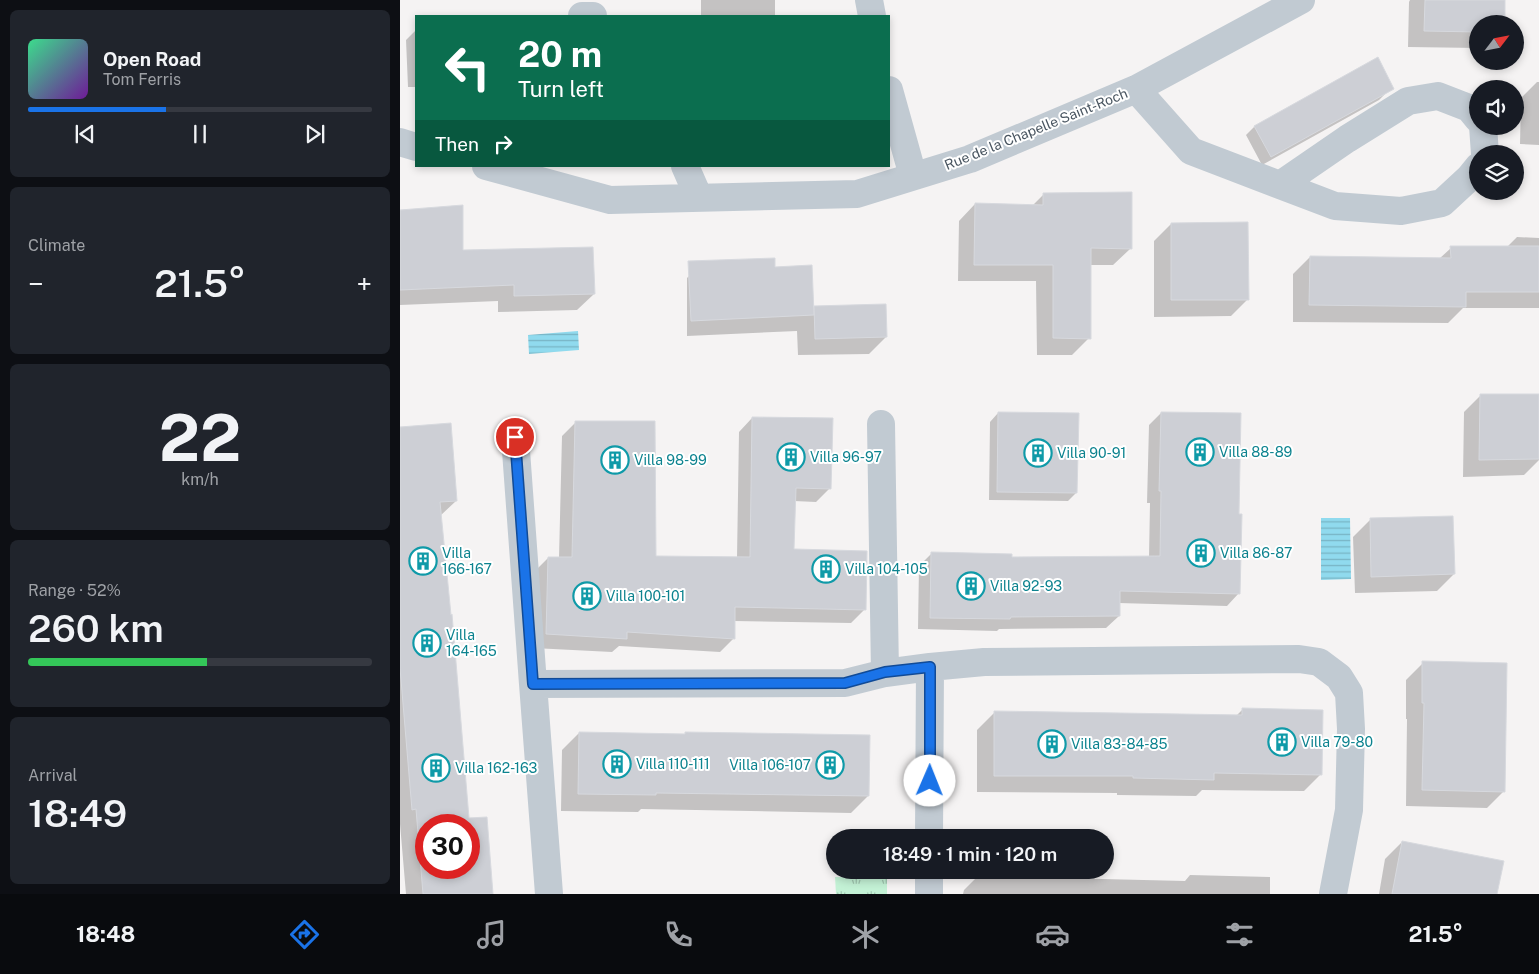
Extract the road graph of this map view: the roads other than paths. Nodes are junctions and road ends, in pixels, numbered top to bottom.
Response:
1 (869, 0) edge
2 (1301, 0) edge
3 (872, 15) edge
4 (1136, 89) junction
5 (890, 94) edge
6 (1469, 108) edge
7 (400, 142) edge
8 (415, 147) edge
9 (490, 167) edge
10 (685, 167) edge
11 (913, 176) junction
12 (1469, 178) edge
13 (1280, 186) junction
14 (699, 198) junction
15 (881, 424) dead end
16 (515, 437) dead end
17 (930, 667) junction
18 (885, 672) junction
19 (533, 684) junction
20 (929, 829) edge
21 (929, 879) edge
22 (549, 894) edge
23 (929, 894) edge
24 (1333, 894) edge

1 - 3 street
2 - 4 street, Rue de la Chapelle Saint-Roch
4 - 11 street, Rue de la Chapelle Saint-Roch
4 - 13 street
5 - 11 street
6 - 13 street
7 - 8 street
9 - 14 street, Rue de la Chapelle Saint-Roch
10 - 14 street
11 - 14 street, Rue de la Chapelle Saint-Roch
12 - 13 street
15 - 18 street
16 - 19 street
17 - 18 street
17 - 20 street
17 - 24 street
18 - 19 street
19 - 22 street
21 - 23 street

